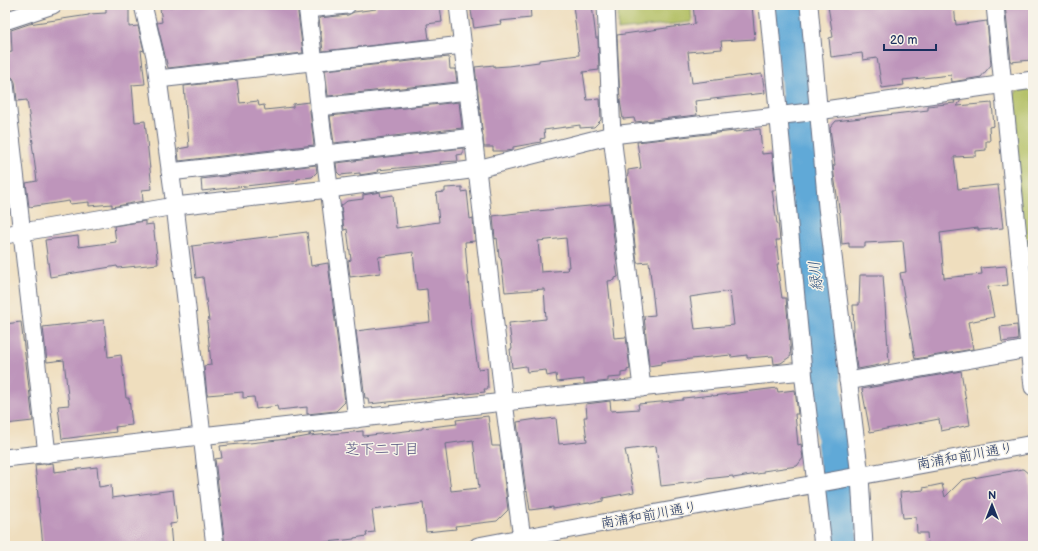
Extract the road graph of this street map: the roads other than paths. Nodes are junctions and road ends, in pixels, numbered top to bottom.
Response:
1 (53, 5) edge
2 (143, 5) edge
3 (347, 5) edge
4 (458, 5) edge
5 (606, 5) edge
6 (768, 5) edge
7 (809, 5) edge
8 (995, 5) edge
9 (307, 7) edge
10 (5, 21) edge
11 (463, 45) junction
12 (313, 62) junction
13 (158, 79) junction
14 (1033, 80) edge
15 (5, 84) edge
16 (1003, 84) junction
17 (468, 91) junction
18 (319, 108) junction
19 (817, 111) junction
20 (778, 116) junction
21 (612, 135) junction
22 (474, 137) junction
23 (325, 154) junction
24 (477, 169) junction
25 (170, 172) junction
26 (329, 189) junction
27 (175, 206) junction
28 (13, 234) edge
29 (1027, 266) edge
30 (1031, 348) edge
31 (803, 371) junction
32 (848, 381) junction
33 (1033, 387) edge
34 (642, 388) junction
35 (504, 402) junction
36 (358, 419) junction
37 (202, 437) junction
38 (1033, 444) edge
39 (47, 454) junction
40 (5, 458) edge
41 (855, 477) junction
42 (818, 484) junction
43 (523, 542) edge
44 (215, 546) edge
45 (478, 546) edge
46 (823, 546) edge
47 (864, 546) edge

1 - 10 street
2 - 13 street
3 - 9 street
4 - 11 street
5 - 21 street
6 - 20 street
7 - 19 street
8 - 16 street
9 - 12 street
11 - 12 street
11 - 17 street
12 - 13 street
12 - 18 street
13 - 25 street
14 - 16 street
15 - 28 street
16 - 19 street
16 - 29 street
17 - 18 street
17 - 22 street
18 - 23 street
19 - 20 street
19 - 32 street
20 - 21 street
20 - 31 street
21 - 24 street
21 - 34 street
22 - 23 street
22 - 24 street
23 - 25 street
23 - 26 street
24 - 26 street
24 - 35 street
25 - 27 street
26 - 27 street
26 - 36 street
27 - 28 street
27 - 37 street
28 - 39 street
29 - 30 street
30 - 32 street
30 - 33 street
31 - 34 street
31 - 42 street
32 - 41 street
34 - 35 street
35 - 36 street
35 - 43 street
36 - 37 street
37 - 39 street
37 - 44 street
38 - 41 street, 南浦和前川通り
39 - 40 street
41 - 42 street, 南浦和前川通り
41 - 47 street
42 - 43 street, 南浦和前川通り
42 - 46 street
43 - 45 street, 南浦和前川通り

